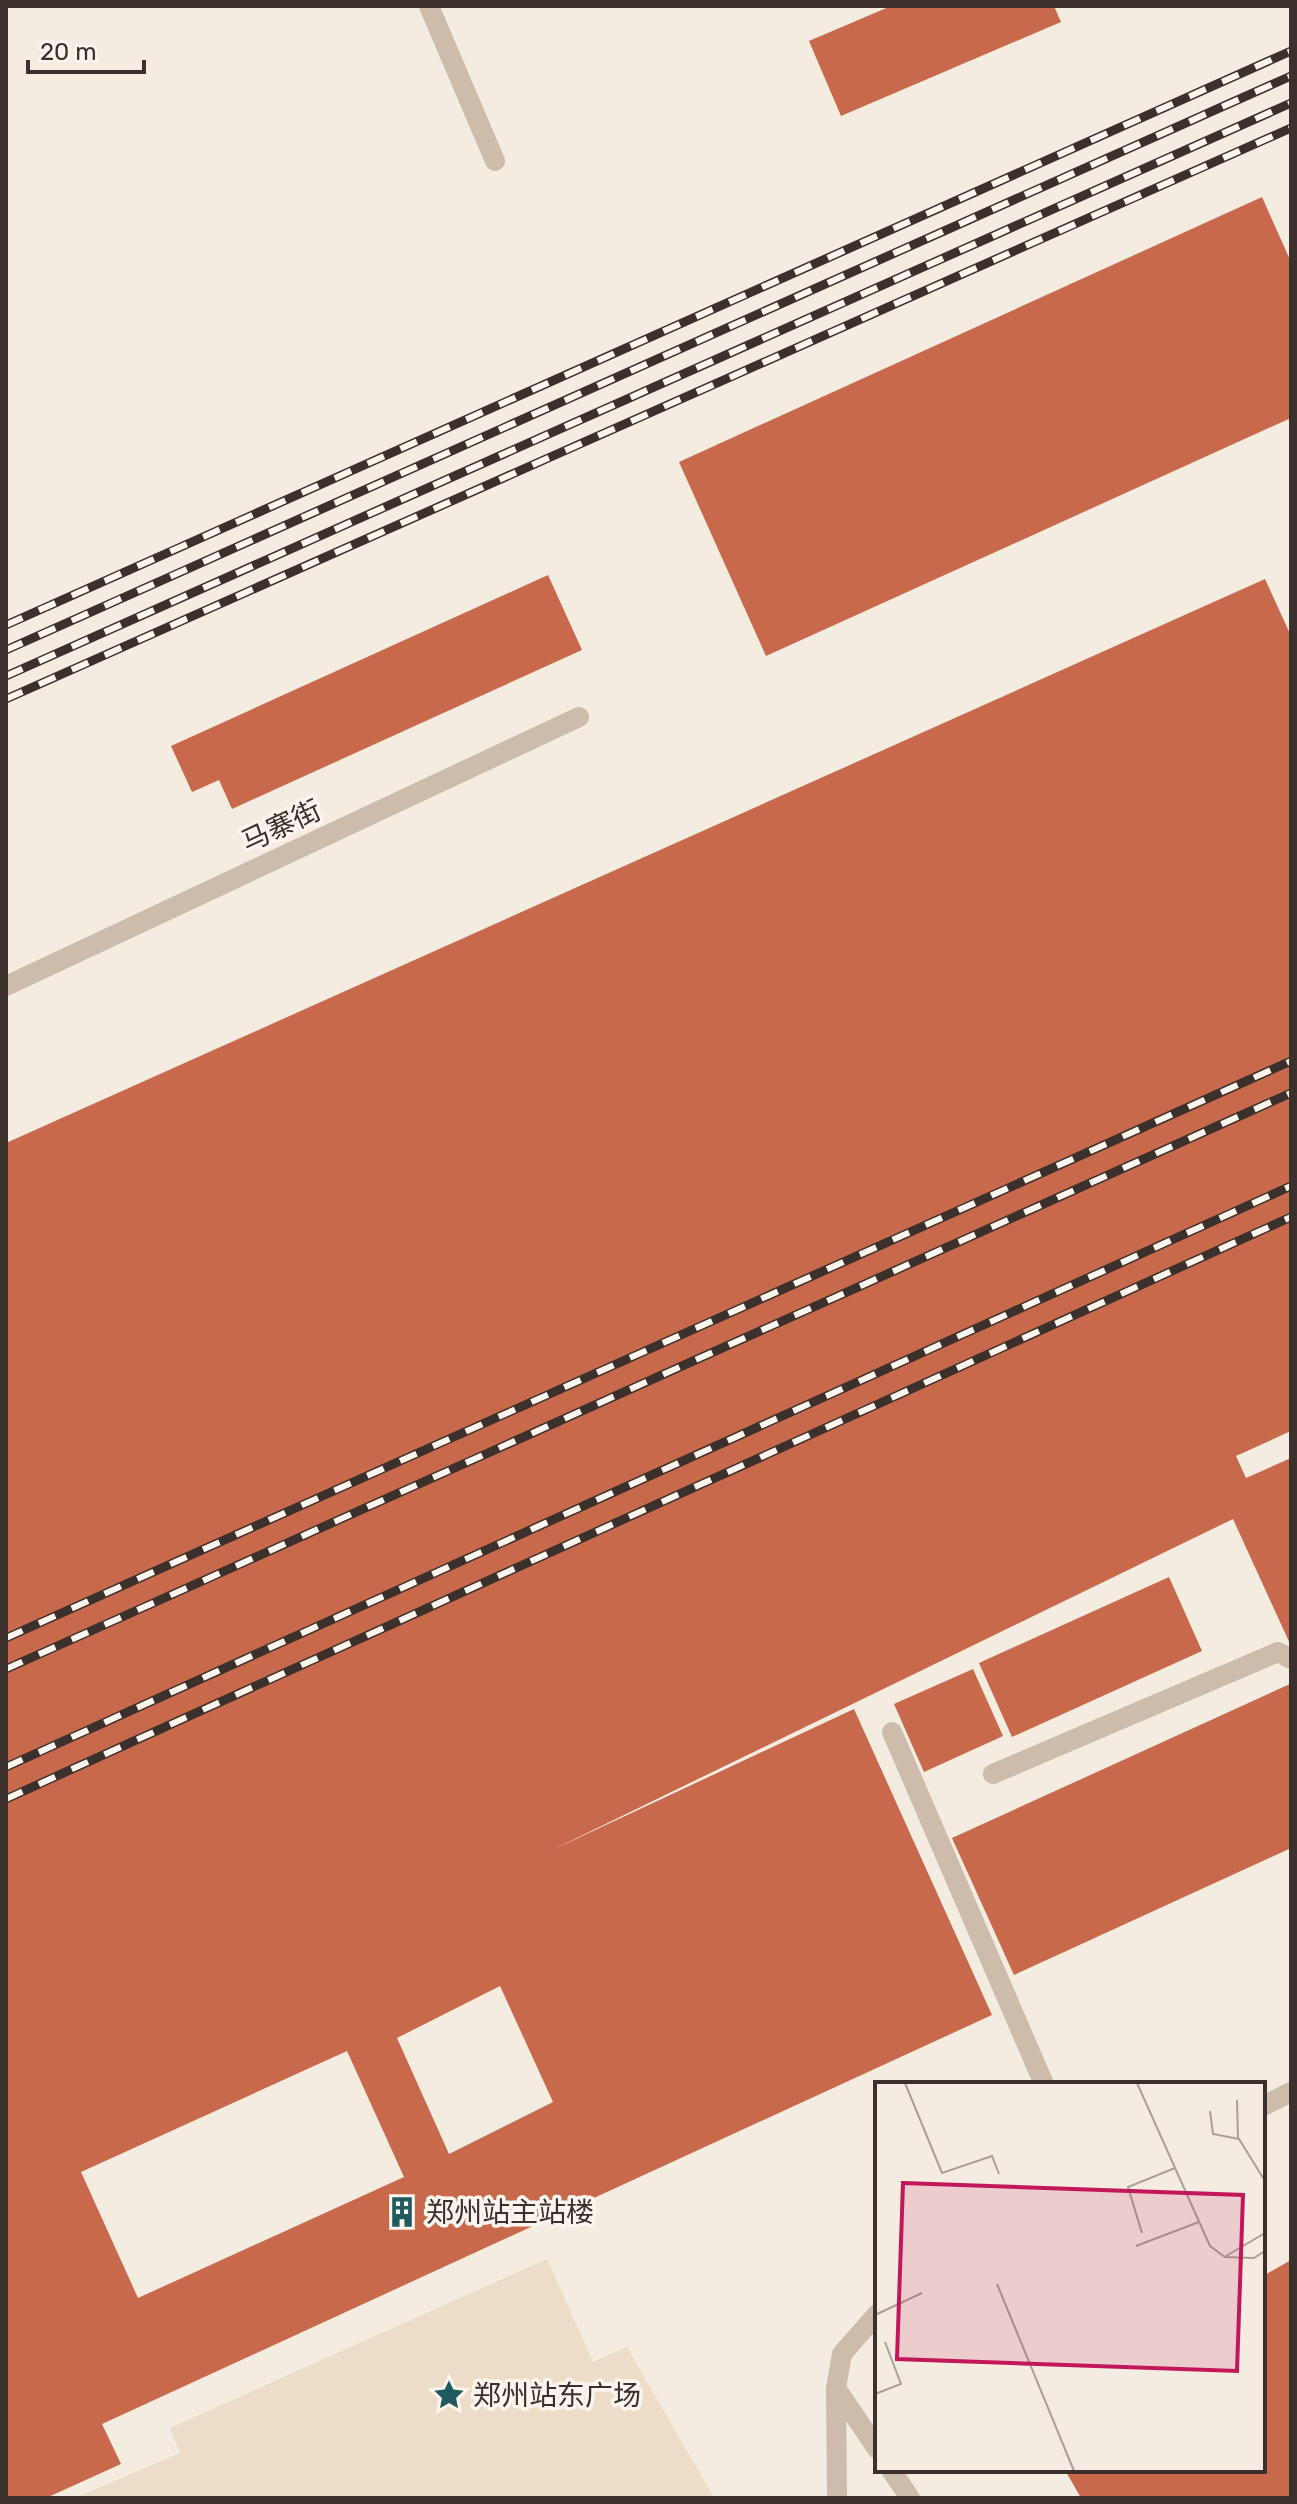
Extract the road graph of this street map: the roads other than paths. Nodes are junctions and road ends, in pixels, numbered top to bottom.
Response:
1 (429, 6) edge
2 (495, 161) dead end
3 (579, 717) dead end
4 (6, 986) edge
5 (1291, 1659) edge
6 (892, 1732) dead end
7 (993, 1774) dead end
8 (1043, 2082) edge
9 (1291, 2092) edge
10 (1265, 2105) edge
11 (875, 2316) edge
12 (836, 2388) junction
13 (875, 2446) edge
14 (892, 2472) edge
15 (837, 2498) edge
16 (910, 2498) edge

1 - 2 street
3 - 4 street, 马寨街
5 - 7 street
6 - 8 street
9 - 10 street
11 - 12 street
12 - 13 street
12 - 15 street
14 - 16 street

